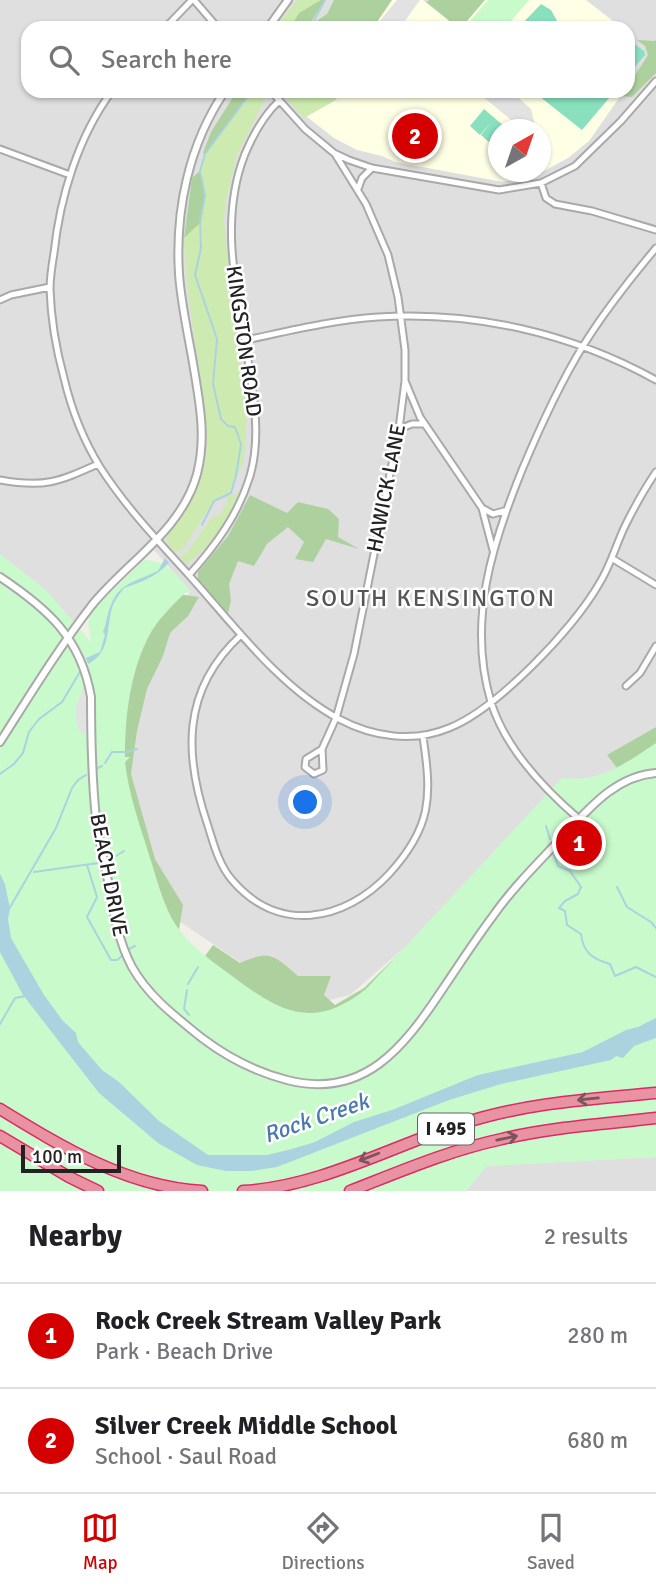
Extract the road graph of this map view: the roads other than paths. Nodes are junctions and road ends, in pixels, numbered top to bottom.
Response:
1 (193, 0) edge
2 (288, 0) edge
3 (172, 21) edge
4 (212, 21) edge
5 (273, 21) edge
6 (656, 82) edge
7 (109, 98) edge
8 (221, 98) edge
9 (277, 98) edge
10 (279, 101) junction
11 (0, 149) edge
12 (334, 152) junction
13 (372, 168) junction
14 (70, 175) junction
15 (541, 183) junction
16 (358, 190) junction
17 (656, 230) edge
18 (656, 248) edge
19 (50, 287) junction
20 (0, 300) edge
21 (401, 317) junction
22 (246, 340) junction
23 (583, 346) junction
24 (656, 380) edge
25 (405, 381) junction
26 (425, 424) junction
27 (399, 429) junction
28 (98, 464) junction
29 (656, 472) edge
30 (0, 480) edge
31 (482, 508) junction
32 (506, 510) junction
33 (156, 539) junction
34 (493, 550) junction
35 (613, 559) junction
36 (189, 575) junction
37 (0, 577) edge
38 (656, 585) edge
39 (241, 635) junction
40 (69, 636) junction
41 (656, 646) edge
42 (626, 686) dead end
43 (491, 703) junction
44 (336, 718) junction
45 (423, 737) junction
46 (0, 742) edge
47 (322, 749) junction
48 (656, 773) edge
49 (579, 819) junction
50 (656, 1093) edge
51 (0, 1107) edge
52 (656, 1118) edge
53 (0, 1136) edge
54 (98, 1191) edge
55 (202, 1191) edge
56 (243, 1191) edge
57 (350, 1191) edge

1 - 3 street
1 - 4 street
2 - 5 street
6 - 15 street
7 - 14 street
8 - 33 street
9 - 10 street
10 - 12 street
10 - 22 street, KINGSTON ROAD
11 - 14 street
12 - 13 street
12 - 16 street, HAWICK LANE
13 - 15 street
13 - 16 street
14 - 19 street
15 - 17 street
16 - 21 street, HAWICK LANE
18 - 23 street
19 - 20 street
19 - 28 street
21 - 22 street
21 - 23 street
21 - 25 street, HAWICK LANE
22 - 36 street, KINGSTON ROAD
23 - 24 street
23 - 32 street
25 - 26 street
25 - 27 street, HAWICK LANE
26 - 27 street
26 - 31 street
27 - 44 street, HAWICK LANE
28 - 30 street
28 - 33 street
29 - 35 street
31 - 32 street
31 - 34 street
32 - 34 street
33 - 36 street
33 - 40 street
34 - 43 street
35 - 38 street
35 - 43 street
36 - 39 street
37 - 40 street, BEACH DRIVE
39 - 44 street
39 - 45 street
40 - 46 street
40 - 49 street, BEACH DRIVE
41 - 42 street
43 - 45 street
43 - 49 street
44 - 45 street
44 - 47 street, HAWICK LANE
47 - 47 street
48 - 49 street, BEACH DRIVE
50 -> 56 highway, I 495
51 - 55 highway
57 -> 52 highway, I 495
53 - 54 highway

